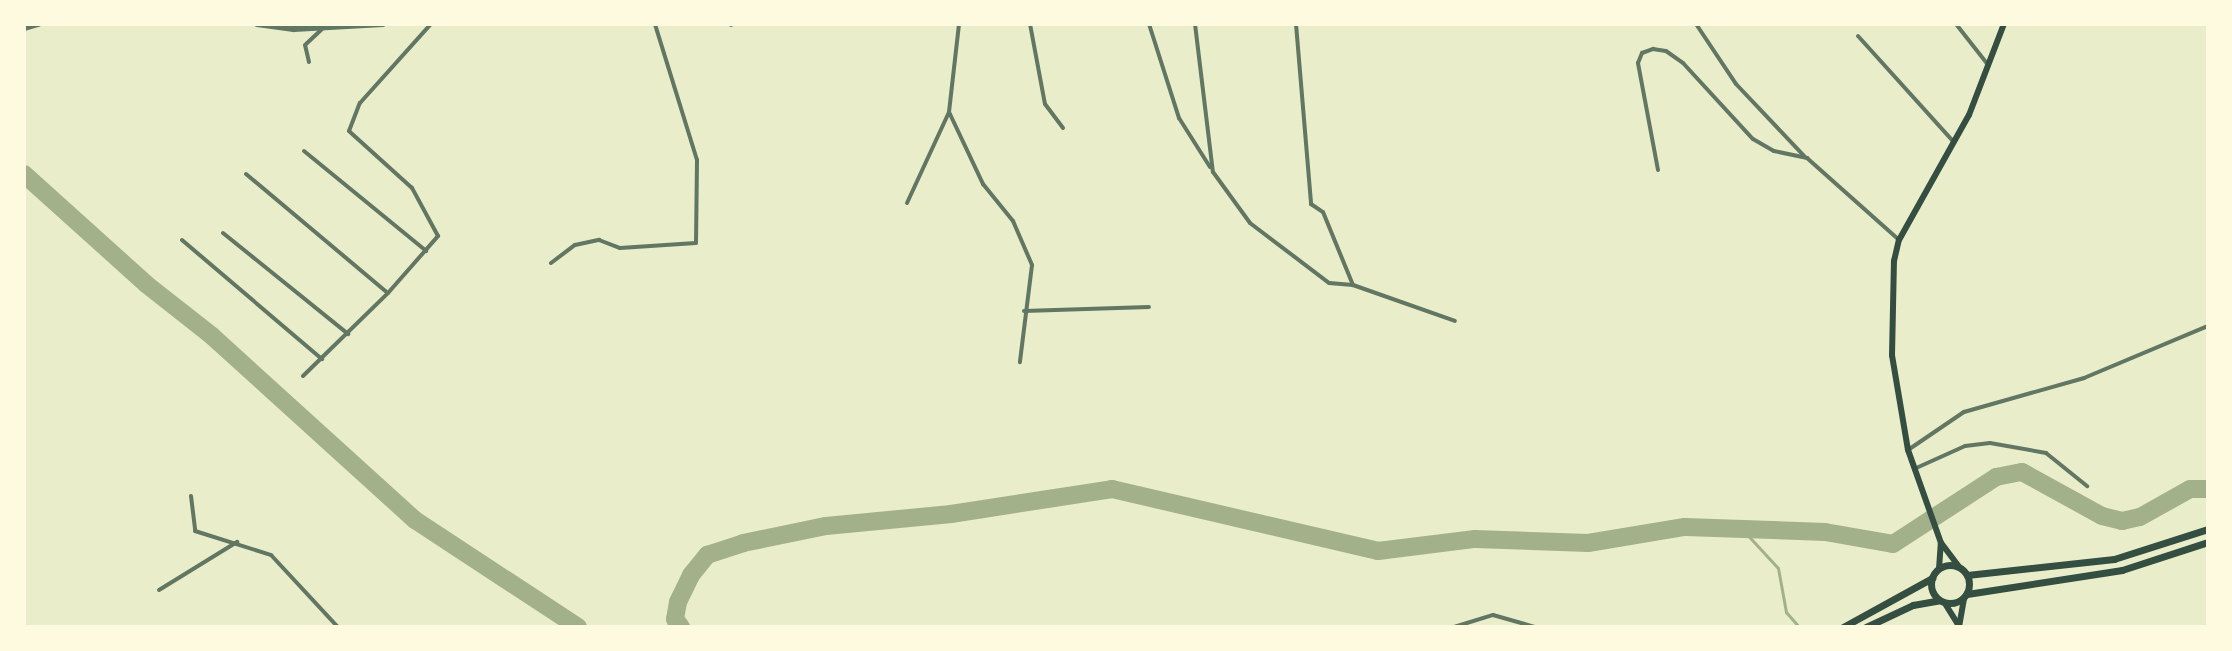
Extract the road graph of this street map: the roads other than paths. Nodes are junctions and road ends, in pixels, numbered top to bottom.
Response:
1 (37, 24) edge
2 (257, 24) edge
3 (383, 24) edge
4 (431, 24) edge
5 (655, 24) edge
6 (959, 24) edge
7 (1030, 24) edge
8 (1149, 24) edge
9 (1195, 24) edge
10 (1296, 24) edge
11 (1696, 24) edge
12 (1956, 24) edge
13 (2004, 24) edge
14 (267, 25) edge
15 (349, 26) edge
16 (24, 28) edge
17 (322, 29) junction
18 (1858, 36) dead end
19 (309, 62) dead end
20 (1989, 66) junction
21 (949, 112) junction
22 (1063, 128) dead end
23 (1955, 142) junction
24 (304, 151) dead end
25 (1807, 158) junction
26 (1658, 170) dead end
27 (1213, 172) junction
28 (246, 174) dead end
29 (907, 203) dead end
30 (223, 233) dead end
31 (182, 240) dead end
32 (1899, 240) junction
33 (427, 252) junction
34 (551, 263) dead end
35 (1353, 285) junction
36 (388, 293) junction
37 (1149, 307) dead end
38 (1024, 311) junction
39 (1455, 321) dead end
40 (2208, 326) edge
41 (348, 334) junction
42 (322, 359) junction
43 (1020, 362) dead end
44 (303, 376) dead end
45 (1908, 450) junction
46 (1914, 469) junction
47 (2087, 486) dead end
48 (191, 496) dead end
49 (2208, 529) edge
50 (237, 542) junction
51 (2208, 542) edge
52 (1941, 543) junction
53 (1960, 568) junction
54 (1939, 569) junction
55 (1967, 575) junction
56 (1932, 578) junction
57 (159, 590) dead end
58 (1966, 596) junction
59 (1942, 601) junction
60 (338, 627) edge
61 (1454, 627) edge
62 (1535, 627) edge
63 (1843, 627) edge
64 (1866, 627) edge
65 (1958, 627) edge

1 - 16 street
2 - 14 street
3 - 15 street
4 - 33 street
5 - 34 street
6 - 21 street
7 - 22 street
8 - 27 street
9 - 27 street
10 - 35 street
11 - 25 street
12 - 20 street
13 - 20 main road
14 - 17 street
15 - 17 street
17 - 19 street
18 - 23 street
20 - 23 main road
21 - 29 street
21 - 38 street
23 - 32 main road
24 - 33 street
25 - 26 street
25 - 32 street
27 - 35 street
28 - 36 street
30 - 41 street
31 - 42 street
32 - 45 main road
33 - 36 street
35 - 39 street
36 - 41 street
37 - 38 street
38 - 43 street
40 - 45 street
41 - 42 street
42 - 44 street
45 - 46 main road
46 - 47 street
46 - 52 main road
48 - 50 street
49 - 55 highway
50 - 57 street
50 - 60 street
51 - 58 highway
52 - 53 main road
52 - 54 main road
53 - 54 highway
53 - 55 highway
54 - 56 highway
55 - 58 highway
56 - 59 highway
56 - 63 highway
58 - 59 highway
58 - 65 main road
59 - 64 highway
59 - 65 main road
61 - 62 street

